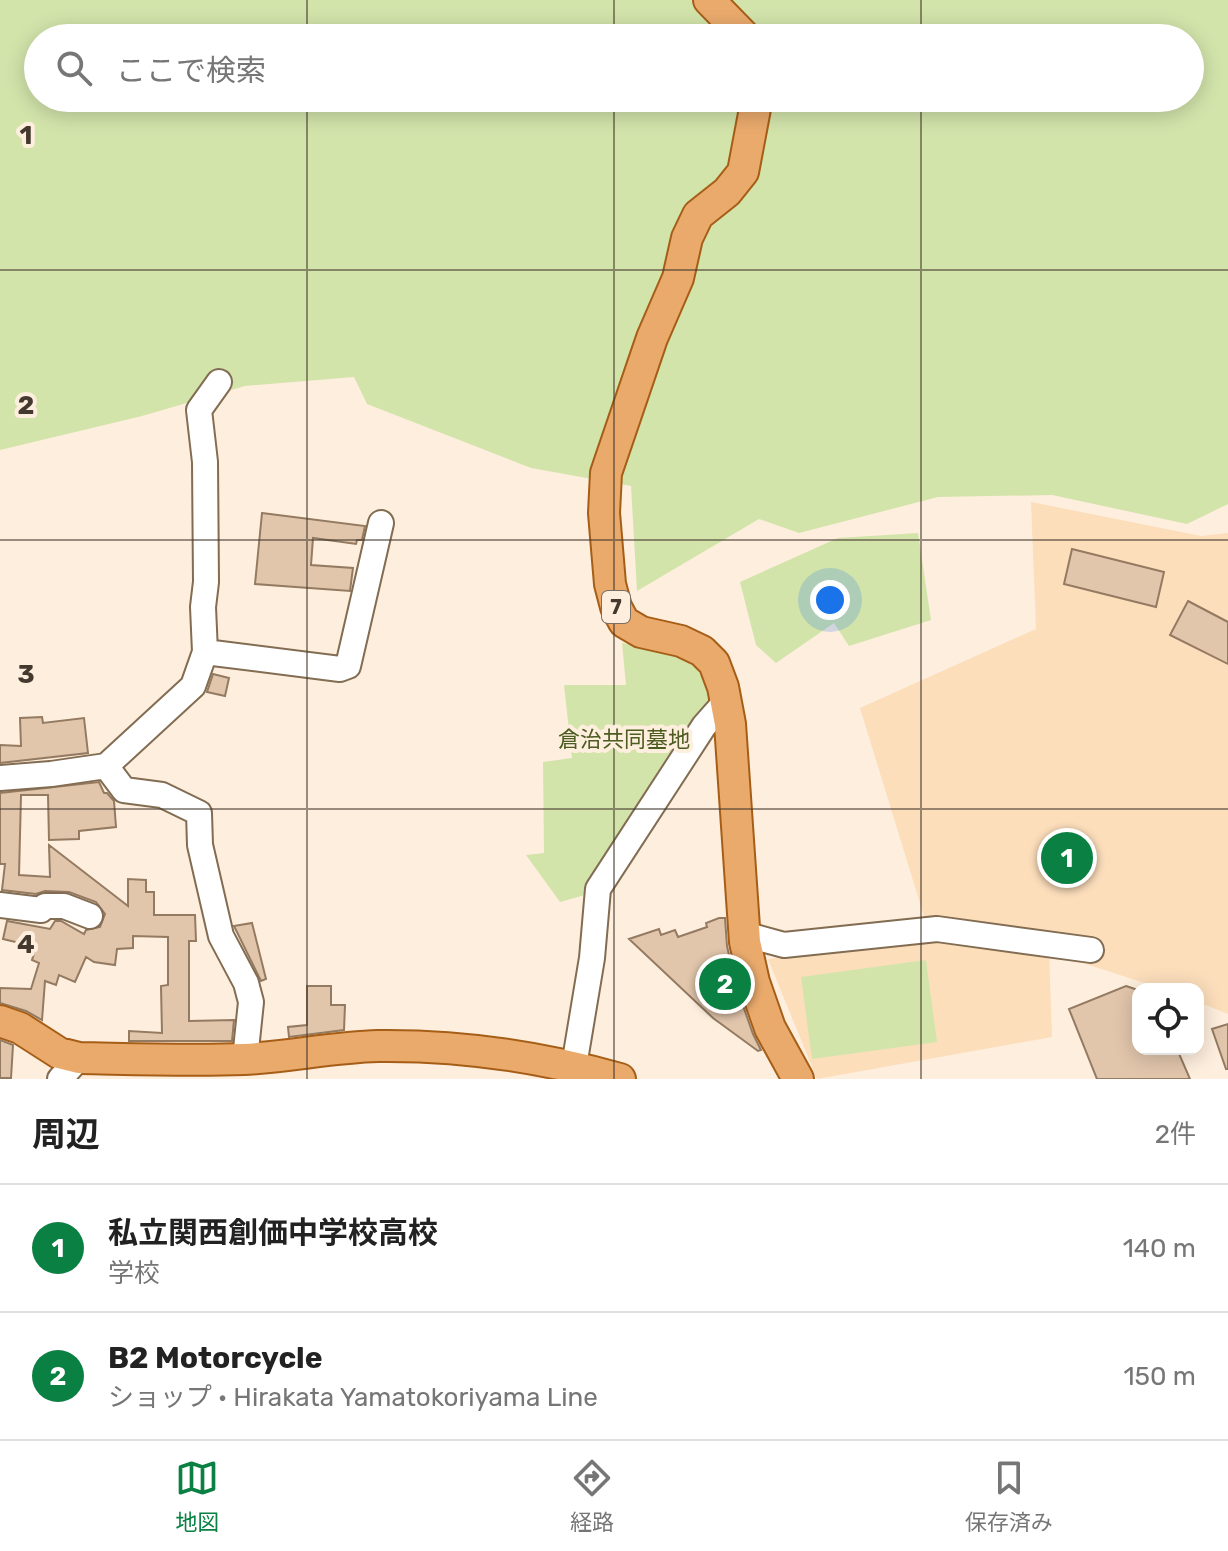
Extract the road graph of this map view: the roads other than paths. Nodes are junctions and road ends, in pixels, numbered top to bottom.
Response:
1 (709, 0) edge
2 (732, 24) edge
3 (754, 112) edge
4 (219, 382) dead end
5 (381, 523) dead end
6 (205, 652) junction
7 (726, 701) junction
8 (106, 766) junction
9 (0, 778) edge
10 (0, 905) edge
11 (90, 916) dead end
12 (744, 934) junction
13 (1091, 950) dead end
14 (0, 1021) edge
15 (240, 1065) edge
16 (574, 1066) junction
17 (70, 1068) edge
18 (620, 1079) edge
19 (798, 1079) edge

1 - 2 main road
3 - 7 main road, 7
4 - 6 street
5 - 6 street
6 - 8 street
7 - 12 main road, 7
7 - 16 street
8 - 9 street
8 - 15 street
10 - 11 street
12 - 13 street
12 - 19 main road, 7
14 - 17 main road
15 - 16 main road
15 - 17 main road
16 - 18 main road

